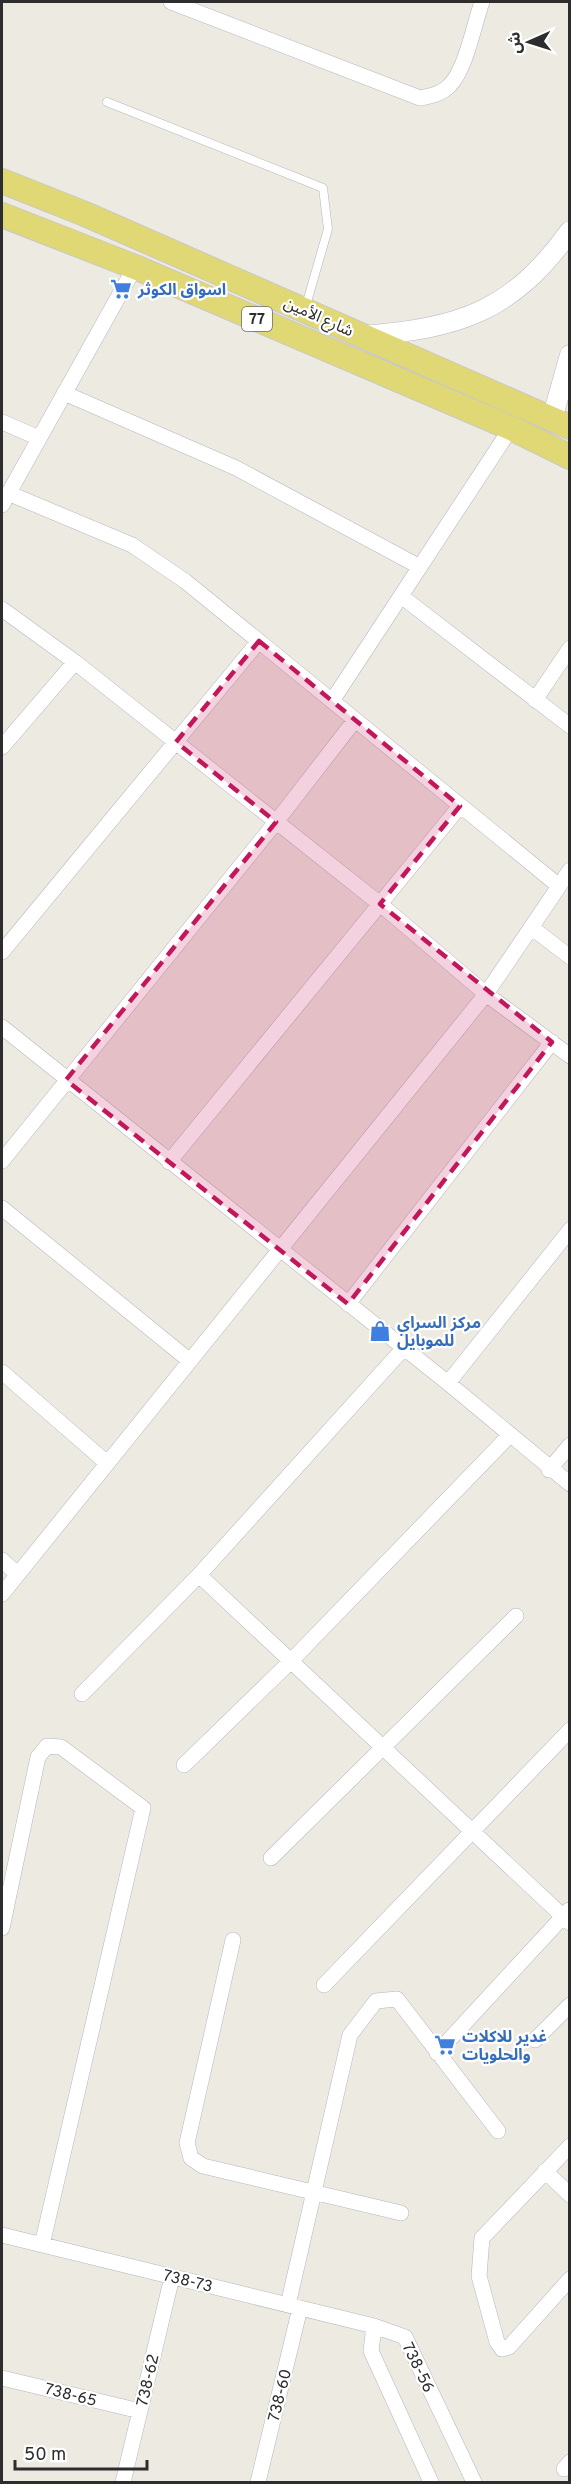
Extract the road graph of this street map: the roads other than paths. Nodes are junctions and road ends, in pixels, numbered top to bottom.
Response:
1 (171, 2) edge
2 (480, 2) edge
3 (107, 102) dead end
4 (2, 181) edge
5 (85, 214) junction
6 (2, 215) edge
7 (570, 231) edge
8 (74, 243) junction
9 (135, 267) junction
10 (305, 310) junction
11 (363, 336) junction
12 (570, 355) edge
13 (64, 393) junction
14 (520, 405) junction
15 (2, 422) edge
16 (561, 423) edge
17 (511, 428) junction
18 (39, 438) junction
19 (570, 457) edge
20 (5, 499) edge
21 (420, 567) junction
22 (401, 596) junction
23 (2, 609) edge
24 (259, 641) junction
25 (570, 648) edge
26 (75, 662) junction
27 (535, 700) junction
28 (332, 701) junction
29 (355, 720) junction
30 (570, 726) edge
31 (176, 742) junction
32 (2, 747) edge
33 (460, 806) junction
34 (276, 822) junction
35 (570, 870) edge
36 (559, 886) junction
37 (380, 904) junction
38 (531, 927) junction
39 (2, 952) edge
40 (570, 957) edge
41 (486, 994) junction
42 (2, 1027) edge
43 (552, 1042) junction
44 (570, 1056) edge
45 (66, 1080) junction
46 (2, 1161) edge
47 (169, 1162) junction
48 (2, 1208) edge
49 (570, 1230) edge
50 (280, 1250) junction
51 (348, 1304) junction
52 (403, 1349) junction
53 (190, 1361) junction
54 (2, 1372) edge
55 (448, 1383) junction
56 (509, 1436) junction
57 (570, 1445) edge
58 (107, 1463) junction
59 (549, 1470) junction
60 (570, 1484) edge
61 (2, 1560) edge
62 (17, 1574) junction
63 (199, 1575) junction
64 (2, 1594) edge
65 (516, 1616) dead end
66 (291, 1661) junction
67 (82, 1694) dead end
68 (570, 1730) edge
69 (383, 1747) junction
70 (184, 1765) dead end
71 (471, 1830) junction
72 (271, 1858) dead end
73 (568, 1917) edge
74 (2, 1928) edge
75 (233, 1940) dead end
76 (324, 1985) dead end
77 (570, 2005) edge
78 (535, 2040) dead end
79 (437, 2054) junction
80 (498, 2131) dead end
81 (570, 2146) edge
82 (546, 2171) junction
83 (312, 2193) junction
84 (570, 2195) edge
85 (401, 2213) dead end
86 (2, 2235) edge
87 (42, 2245) junction
88 (172, 2277) junction
89 (570, 2279) edge
90 (294, 2306) junction
91 (374, 2326) junction
92 (2, 2378) edge
93 (140, 2411) junction
94 (123, 2482) edge
95 (258, 2482) edge
96 (431, 2482) edge
97 (474, 2482) edge

1 - 2 street
3 - 10 lane
4 - 5 main road, شارع الأمين / 77
5 - 8 main road
5 - 10 main road, شارع الأمين / 77
6 - 8 main road, شارع الأمين / 77
7 - 11 street
8 - 9 main road, شارع الأمين / 77
9 - 13 street
9 - 17 main road, شارع الأمين / 77
10 - 11 main road, شارع الأمين / 77
11 - 14 main road, شارع الأمين / 77
12 - 16 street
13 - 18 street
13 - 21 street
14 - 16 main road, شارع الأمين / 77
14 - 17 main road
15 - 18 street
17 - 19 main road, شارع الأمين / 77
17 - 21 street
18 - 20 street
20 - 24 street
21 - 22 street
22 - 27 street
22 - 28 street
23 - 26 street
24 - 28 street
24 - 31 street
25 - 27 street
26 - 31 street
26 - 32 street
27 - 30 street
28 - 29 street
29 - 33 street
29 - 34 street
31 - 34 street
31 - 39 street
33 - 36 street
33 - 37 street
34 - 37 street
34 - 45 street
35 - 36 street
36 - 38 street
37 - 41 street
37 - 47 street
38 - 40 street
38 - 41 street
41 - 43 street
41 - 50 street
42 - 45 street
43 - 44 street
43 - 51 street
45 - 46 street
45 - 47 street
47 - 50 street
48 - 53 street
49 - 55 street
50 - 51 street
50 - 53 street
51 - 52 street
52 - 55 street
52 - 63 street
53 - 58 street
54 - 58 street
55 - 56 street
56 - 59 street
56 - 66 street
57 - 59 street
58 - 62 street
59 - 60 street
61 - 62 street
62 - 64 street
63 - 66 street
63 - 67 street
65 - 69 street
66 - 69 street
66 - 70 street
68 - 71 street
69 - 71 street
69 - 72 street
71 - 73 street
71 - 76 street
73 - 79 street
74 - 87 street
75 - 83 street
77 - 78 street
79 - 80 street
79 - 83 street, 738-60
81 - 82 street
82 - 84 street
82 - 89 street
83 - 85 street
83 - 90 street, 738-60
86 - 87 street, 738-73
87 - 88 street, 738-73
88 - 90 street, 738-73
88 - 93 street, 738-62
90 - 91 street, 738-73
90 - 95 street, 738-60
91 - 96 street
91 - 97 street, 738-56
92 - 93 street, 738-65
93 - 94 street, 738-62

